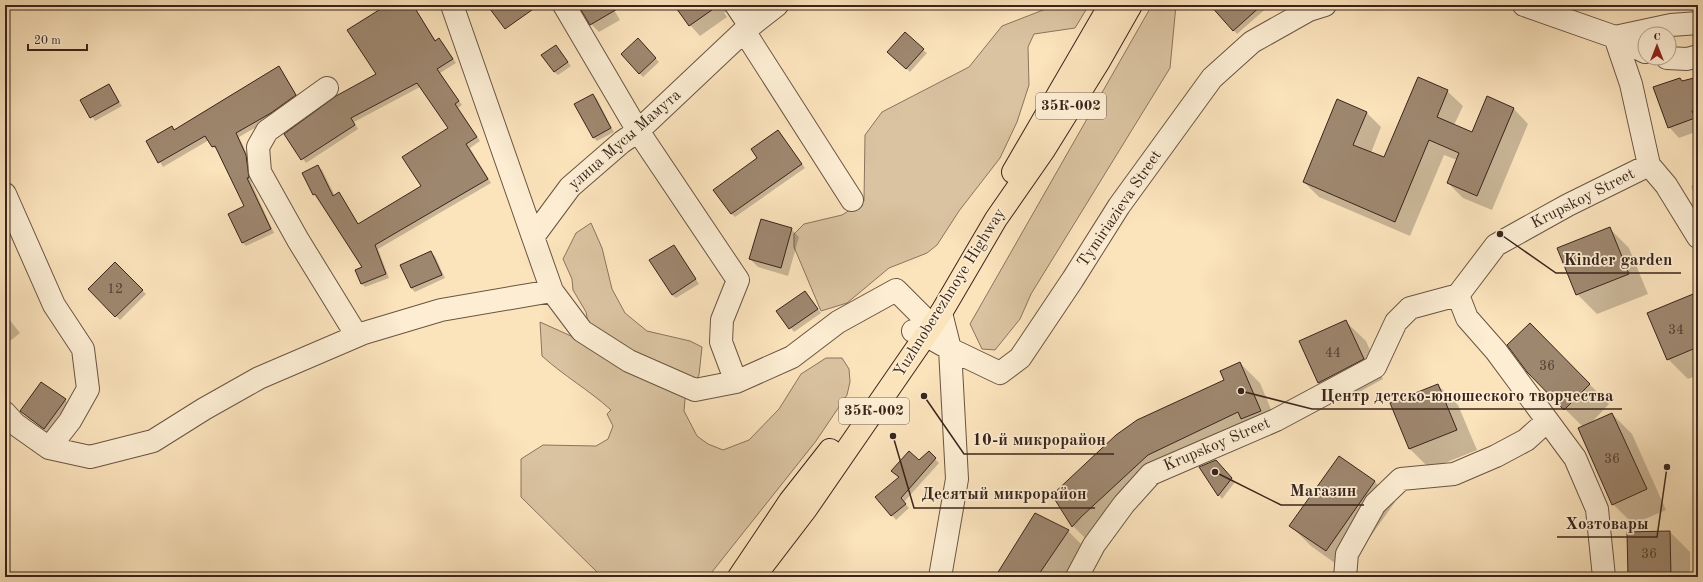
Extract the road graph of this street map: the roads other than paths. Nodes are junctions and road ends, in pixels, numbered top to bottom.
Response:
1 (452, 5) edge
2 (564, 5) edge
3 (736, 5) edge
4 (776, 5) edge
5 (1110, 5) edge
6 (1131, 5) edge
7 (1524, 5) edge
8 (1316, 7) edge
9 (1698, 23) edge
10 (747, 29) junction
11 (1615, 37) junction
12 (1637, 48) edge
13 (1698, 56) edge
14 (1677, 58) edge
15 (1646, 66) edge
16 (1631, 84) junction
17 (328, 88) dead end
18 (638, 131) junction
19 (1649, 165) junction
20 (5, 194) edge
21 (852, 200) dead end
22 (533, 237) junction
23 (1698, 237) edge
24 (552, 291) junction
25 (1458, 295) junction
26 (926, 324) junction
27 (357, 336) junction
28 (950, 349) junction
29 (913, 354) junction
30 (736, 382) junction
31 (5, 413) edge
32 (1547, 421) junction
33 (49, 448) junction
34 (739, 577) edge
35 (754, 577) edge
36 (940, 577) edge
37 (1077, 577) edge
38 (1345, 577) edge
39 (1604, 577) edge

1 - 22 street
2 - 18 street
3 - 10 street
4 - 10 street, улица Мусы Мамута
5 - 26 highway, Yuzhnoberezhnoye Highway
6 - 26 highway, Yuzhnoberezhnoye Highway / 35К-002
7 - 11 street
8 - 28 street, Tymiriazieva Street
9 - 11 street
10 - 18 street, улица Мусы Мамута
10 - 21 street
11 - 12 street
11 - 16 street
13 - 14 street
15 - 16 street
16 - 19 street
17 - 27 street
18 - 22 street, улица Мусы Мамута
18 - 30 street
19 - 23 street, Krupskoy Street
19 - 25 street, Krupskoy Street
20 - 33 street
22 - 24 street
24 - 27 street
24 - 30 street
25 - 32 street
25 - 37 street, Krupskoy Street
26 - 28 street
26 - 29 highway, Yuzhnoberezhnoye Highway / 35К-002
26 - 30 street
26 - 34 highway
27 - 33 street
28 - 29 street
28 - 36 street
29 - 35 highway, Yuzhnoberezhnoye Highway / 35К-002
31 - 33 street
32 - 38 street
32 - 39 street

